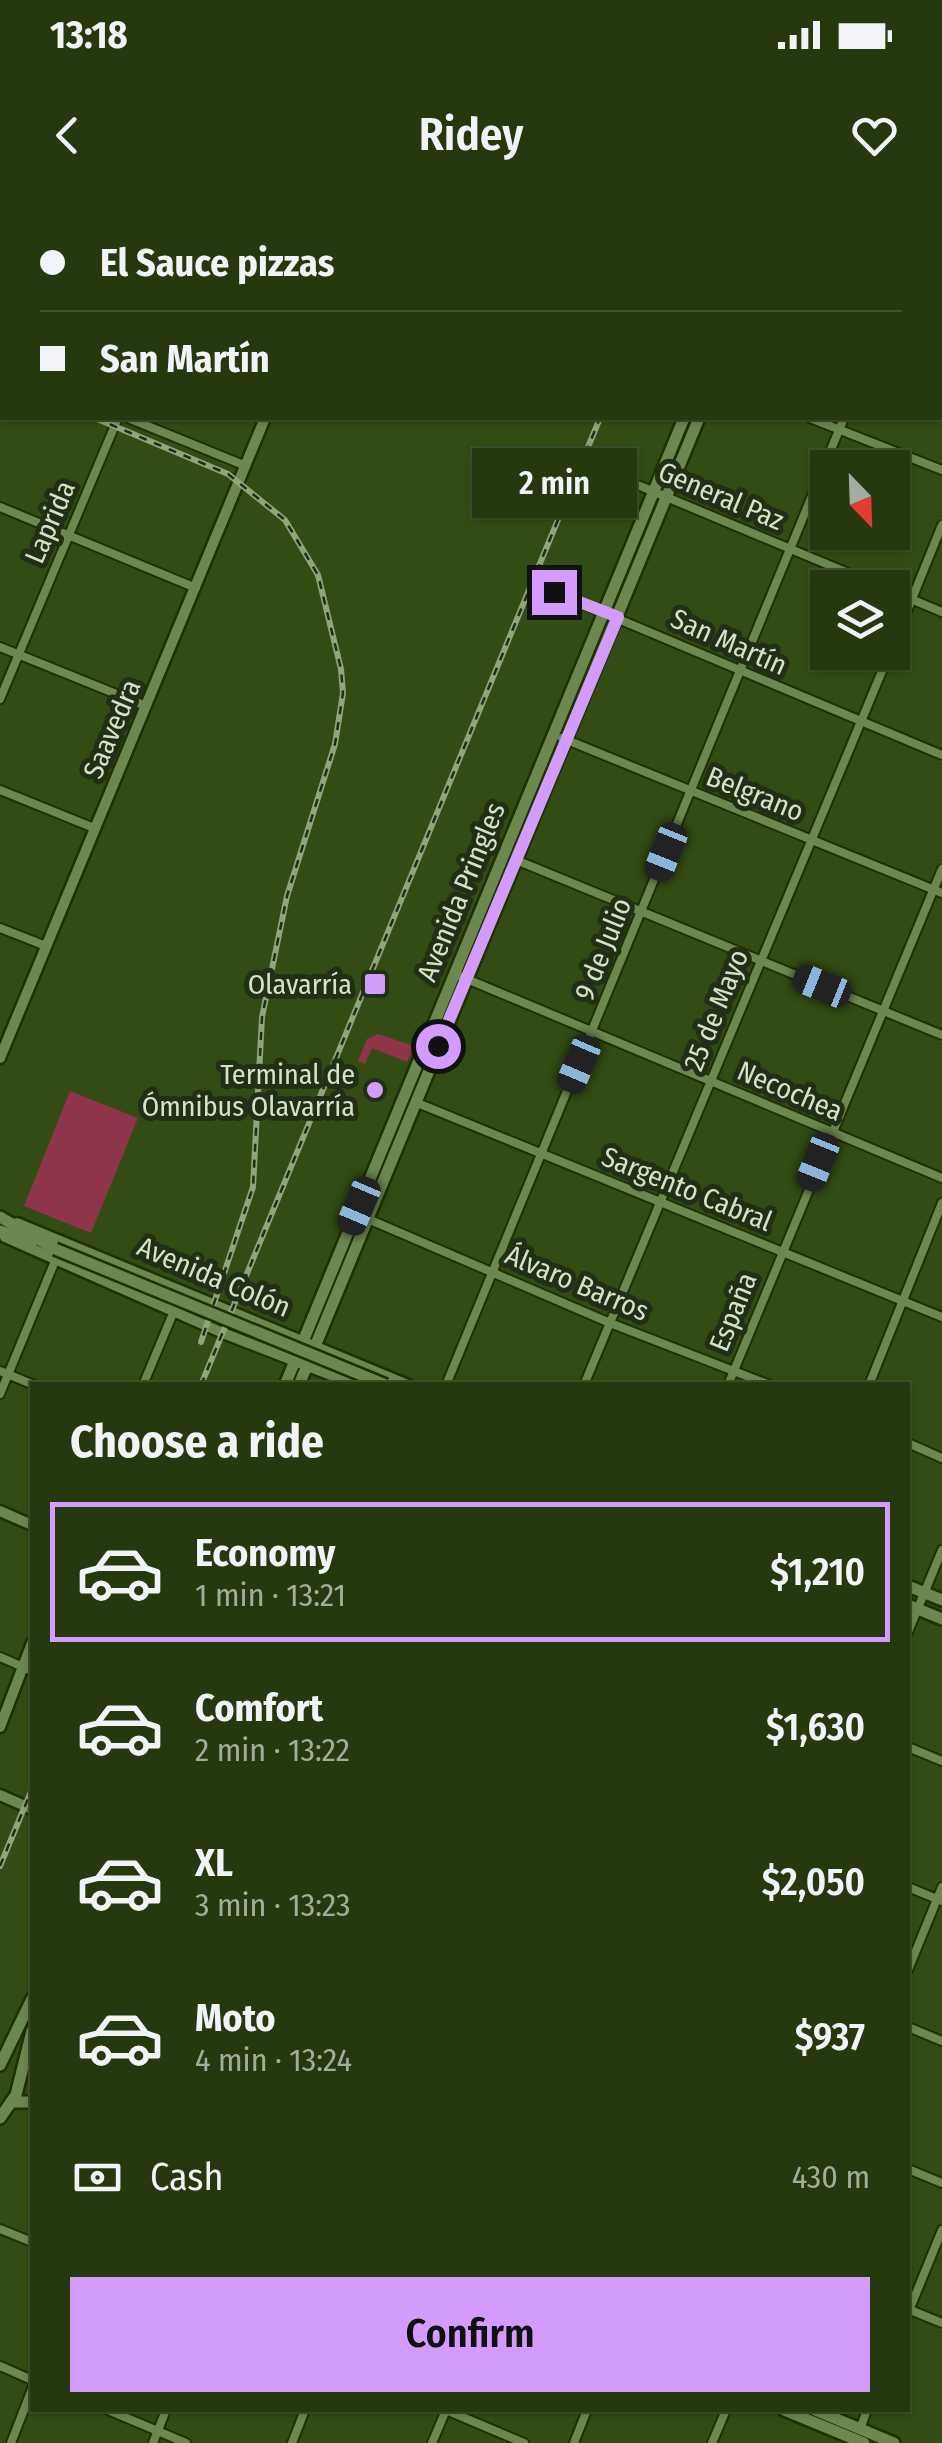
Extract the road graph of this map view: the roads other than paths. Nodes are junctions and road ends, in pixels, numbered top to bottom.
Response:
1 (117, 420) edge
2 (133, 420) edge
3 (263, 420) edge
4 (683, 420) edge
5 (698, 420) edge
6 (815, 420) edge
7 (843, 420) edge
8 (840, 429) junction
9 (246, 466) junction
10 (597, 468) dead end
11 (942, 470) edge
12 (654, 492) junction
13 (668, 497) junction
14 (0, 507) edge
15 (942, 525) edge
16 (68, 536) junction
17 (792, 550) junction
18 (840, 570) edge
19 (196, 588) junction
20 (554, 592) dead end
21 (912, 599) junction
22 (910, 604) edge
23 (604, 612) junction
24 (942, 612) edge
25 (618, 617) junction
26 (0, 647) edge
27 (18, 654) junction
28 (884, 670) edge
29 (742, 673) junction
30 (0, 699) edge
31 (146, 706) junction
32 (861, 723) junction
33 (553, 734) junction
34 (566, 740) junction
35 (942, 755) edge
36 (0, 790) edge
37 (690, 793) junction
38 (94, 828) junction
39 (810, 840) junction
40 (502, 856) junction
41 (516, 860) junction
42 (942, 869) edge
43 (938, 891) edge
44 (642, 912) junction
45 (0, 928) edge
46 (46, 946) junction
47 (760, 961) junction
48 (462, 977) junction
49 (884, 1011) junction
50 (592, 1034) junction
51 (942, 1035) edge
52 (0, 1058) edge
53 (710, 1082) junction
54 (415, 1102) junction
55 (830, 1132) junction
56 (541, 1153) junction
57 (942, 1178) edge
58 (660, 1201) junction
59 (942, 1204) edge
60 (0, 1217) edge
61 (368, 1219) junction
62 (0, 1233) edge
63 (781, 1252) junction
64 (55, 1255) junction
65 (494, 1272) junction
66 (901, 1300) junction
67 (174, 1311) junction
68 (942, 1317) edge
69 (610, 1323) junction
70 (308, 1344) junction
71 (301, 1363) junction
72 (734, 1370) junction
73 (4, 1373) edge
74 (144, 1382) edge
75 (287, 1382) edge
76 (299, 1382) edge
77 (349, 1382) edge
78 (378, 1382) edge
79 (401, 1382) edge
80 (447, 1382) edge
81 (585, 1382) edge
82 (729, 1382) edge
83 (763, 1382) edge
84 (870, 1382) edge
85 (30, 1383) edge
86 (0, 1394) edge
87 (910, 1444) edge
88 (942, 1458) edge
89 (0, 1512) edge
90 (30, 1524) edge
91 (942, 1550) edge
92 (910, 1587) edge
93 (924, 1593) junction
94 (942, 1600) edge
95 (912, 1607) edge
96 (942, 1619) edge
97 (0, 1657) edge
98 (27, 1669) edge
99 (0, 1727) edge
100 (910, 1748) edge
101 (942, 1761) edge
102 (0, 1795) edge
103 (30, 1807) edge
104 (942, 1887) edge
105 (910, 1888) edge
106 (940, 1900) edge
107 (910, 1966) edge
108 (30, 2003) edge
109 (910, 2028) edge
110 (30, 2038) edge
111 (942, 2041) edge
112 (0, 2065) edge
113 (0, 2073) edge
114 (18, 2082) junction
115 (30, 2087) edge
116 (7, 2101) edge
117 (0, 2118) edge
118 (910, 2169) edge
119 (942, 2183) edge
120 (0, 2229) edge
121 (942, 2230) edge
122 (30, 2241) edge
123 (910, 2306) edge
124 (910, 2312) edge
125 (942, 2323) edge
126 (0, 2366) edge
127 (30, 2379) edge
128 (30, 2394) edge
129 (113, 2412) edge
130 (165, 2412) edge
131 (304, 2412) edge
132 (445, 2412) edge
133 (451, 2412) edge
134 (586, 2412) edge
135 (725, 2412) edge
136 (790, 2412) edge
137 (818, 2412) edge
138 (867, 2412) edge
139 (158, 2430) junction
140 (859, 2437) edge
141 (11, 2443) edge
142 (153, 2443) edge
143 (186, 2443) edge
144 (292, 2443) edge
145 (432, 2443) edge
146 (524, 2443) edge
147 (574, 2443) edge
148 (712, 2443) edge
149 (894, 2443) edge

1 - 16 street, Laprida
2 - 9 street
3 - 9 street, Saavedra
4 - 12 main road, Avenida Pringles
5 - 13 main road, Avenida Pringles
6 - 8 street
7 - 8 street, 9 de Julio
8 - 11 street
8 - 17 street, 9 de Julio
9 - 19 street, Saavedra
10 - 12 street, General Paz
12 - 13 street, General Paz
12 - 23 main road, Avenida Pringles
13 - 17 street, General Paz
13 - 25 main road, Avenida Pringles
14 - 16 street
15 - 21 street, 25 de Mayo
16 - 19 street
16 - 27 street, Laprida
17 - 18 street, General Paz
17 - 29 street, 9 de Julio
19 - 31 street, Saavedra
20 - 23 street, San Martín
21 - 22 street, 25 de Mayo
21 - 24 street
23 - 25 street, San Martín
23 - 33 main road, Avenida Pringles
25 - 29 street, San Martín
25 - 34 main road, Avenida Pringles
26 - 27 street
27 - 30 street, Laprida
27 - 31 street
28 - 32 street, 25 de Mayo
29 - 32 street, San Martín
29 - 37 street, 9 de Julio
31 - 38 street, Saavedra
32 - 35 street, San Martín
32 - 39 street, 25 de Mayo
33 - 34 street, Belgrano
33 - 40 main road, Avenida Pringles
34 - 37 street, Belgrano
34 - 41 main road, Avenida Pringles
36 - 38 street
37 - 39 street, Belgrano
37 - 44 street, 9 de Julio
38 - 46 street, Saavedra
39 - 43 street, Belgrano
39 - 47 street, 25 de Mayo
40 - 41 street
40 - 48 main road, Avenida Pringles
41 - 44 street
41 - 48 main road, Avenida Pringles
42 - 43 street, España
43 - 49 street, España
44 - 47 street
44 - 50 street, 9 de Julio
45 - 46 street
46 - 52 street, Saavedra
47 - 49 street
47 - 53 street, 25 de Mayo
48 - 50 street, Necochea
48 - 54 main road, Avenida Pringles
48 - 70 main road, Avenida Pringles
49 - 51 street
49 - 55 street, España
50 - 53 street, Necochea
50 - 56 street, 9 de Julio
53 - 55 street, Necochea
53 - 58 street, 25 de Mayo
54 - 56 street, Sargento Cabral
54 - 61 main road, Avenida Pringles
55 - 57 street, Necochea
55 - 63 street, España
56 - 58 street, Sargento Cabral
56 - 65 street, 9 de Julio
58 - 63 street, Sargento Cabral
58 - 69 street, 25 de Mayo
59 - 66 street
60 - 64 main road, Avenida Colón
60 - 70 street, Avenida Colón
61 - 65 street, Álvaro Barros
61 - 70 main road, Avenida Pringles
62 - 64 main road, Avenida Colón
63 - 66 street, Sargento Cabral
63 - 72 street, España
64 - 67 street, Avenida Colón
64 - 73 street
64 - 78 main road, Avenida Colón, bridge
65 - 69 street, Álvaro Barros
65 - 80 street, 9 de Julio
66 - 68 street, Sargento Cabral
66 - 84 street
67 - 71 street, Avenida Colón
67 - 74 street
69 - 72 street, Álvaro Barros
69 - 81 street, 25 de Mayo
70 - 71 main road, Avenida Pringles
70 - 79 street, Avenida Colón
71 - 75 main road, Avenida Pringles
71 - 76 main road, Avenida Pringles
71 - 77 street, Avenida Colón
72 - 82 street, España
72 - 83 street, Álvaro Barros
73 - 85 street
73 - 86 street
87 - 88 street
89 - 90 street
91 - 93 street
92 - 93 main road
93 - 94 main road
93 - 95 street
95 - 96 main road
97 - 98 street
98 - 99 street
100 - 101 street
102 - 103 street
104 - 106 street
105 - 106 street
106 - 107 street
108 - 112 main road
109 - 111 street
110 - 114 main road
113 - 114 main road
114 - 115 main road
114 - 116 main road
116 - 117 main road
118 - 119 street
120 - 122 street
121 - 123 street
124 - 125 street
126 - 127 street
128 - 141 street
129 - 139 street
130 - 139 street
131 - 144 street
132 - 145 street
133 - 146 street
134 - 147 street
135 - 148 street
136 - 140 main road
137 - 140 main road
138 - 140 street
139 - 142 street
139 - 143 street
140 - 149 main road

